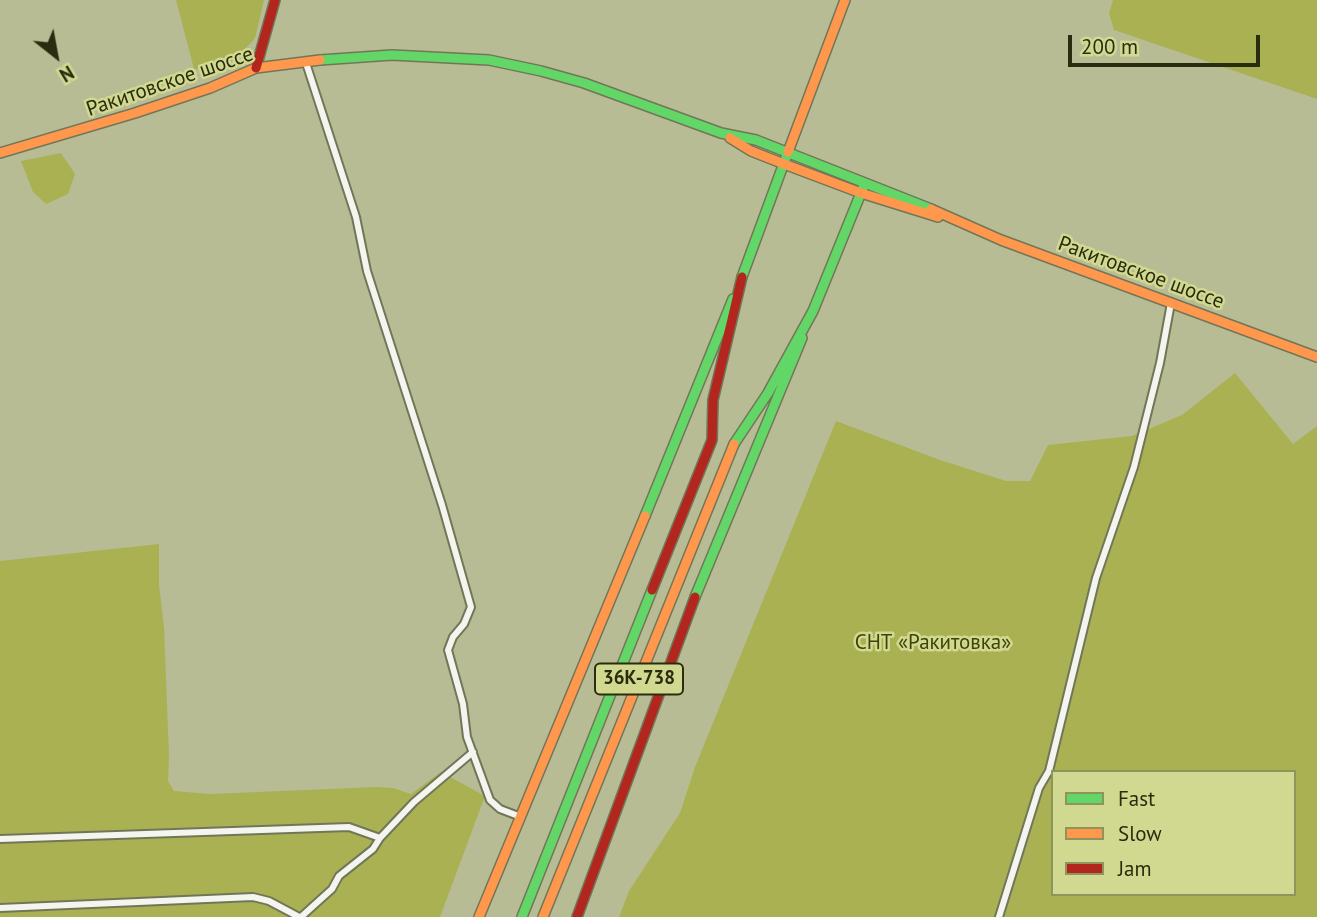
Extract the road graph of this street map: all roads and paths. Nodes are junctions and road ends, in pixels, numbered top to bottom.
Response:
1 (275, 0) edge
2 (845, 0) edge
3 (306, 63) junction
4 (256, 68) junction
5 (720, 133) junction
6 (788, 152) junction
7 (0, 153) edge
8 (784, 164) junction
9 (865, 183) junction
10 (861, 192) junction
11 (954, 221) junction
12 (741, 281) junction
13 (1171, 303) junction
14 (813, 311) junction
15 (1317, 357) edge
16 (473, 752) junction
17 (521, 817) junction
18 (380, 838) junction
19 (0, 839) edge
20 (0, 908) edge
21 (300, 917) edge
22 (479, 917) edge
23 (522, 917) edge
24 (543, 917) edge
25 (578, 917) edge
26 (999, 917) edge

1 - 4 main road
2 - 6 main road
3 - 4 main road, Ракитовское шоссе
3 - 5 main road, Ракитовское шоссе
3 - 16 street
4 - 7 main road, Ракитовское шоссе
5 - 6 main road, Ракитовское шоссе
5 - 8 main road, Ракитовское шоссе
6 - 8 main road
6 - 9 main road, Ракитовское шоссе
8 - 10 main road, Ракитовское шоссе
8 - 12 main road, 36К-738
9 - 10 main road, 36К-738
9 - 11 main road, Ракитовское шоссе
10 - 11 main road, Ракитовское шоссе
10 - 14 main road, 36К-738
11 - 13 main road, Ракитовское шоссе
12 - 17 main road
12 - 23 main road, 36К-738
13 - 15 main road, Ракитовское шоссе
13 - 26 street
14 - 24 main road, 36К-738
14 - 25 main road
16 - 17 street
16 - 18 street
17 - 22 main road
18 - 19 street
18 - 21 street
20 - 21 street

